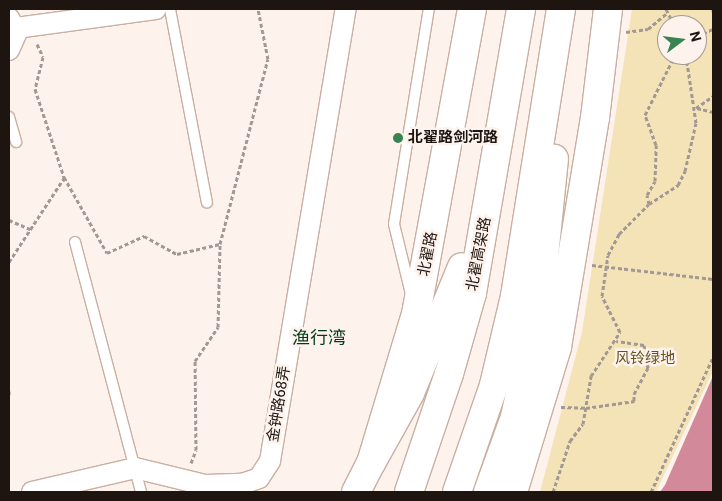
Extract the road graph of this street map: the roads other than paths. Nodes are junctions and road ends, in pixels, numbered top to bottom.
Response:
1 (156, 9) edge
2 (170, 9) edge
3 (346, 9) edge
4 (429, 9) edge
5 (472, 9) edge
6 (522, 9) edge
7 (561, 9) edge
8 (608, 9) edge
9 (99, 13) edge
10 (18, 24) edge
11 (9, 50) edge
12 (552, 65) junction
13 (9, 117) edge
14 (16, 142) dead end
15 (497, 164) junction
16 (206, 203) dead end
17 (75, 242) dead end
18 (416, 314) junction
19 (371, 463) junction
20 (136, 468) junction
21 (32, 492) edge
22 (141, 492) edge
23 (356, 492) edge
24 (409, 492) edge
25 (457, 492) edge
26 (488, 492) edge
27 (514, 492) edge

1 - 9 street
2 - 16 lane
3 - 20 street, 金钟路68弄
4 - 18 lane
5 - 18 main road, 北翟路
6 - 15 main road, 北翟高架路
7 - 12 main road
8 - 27 main road
9 - 10 street
10 - 11 street
12 - 25 main road
12 - 26 main road
13 - 14 lane
15 - 19 main road
15 - 24 main road, 北翟高架路
17 - 20 lane
18 - 19 main road, 北翟路
19 - 23 main road, 北翟路
20 - 21 street, 金钟路68弄
20 - 22 lane

